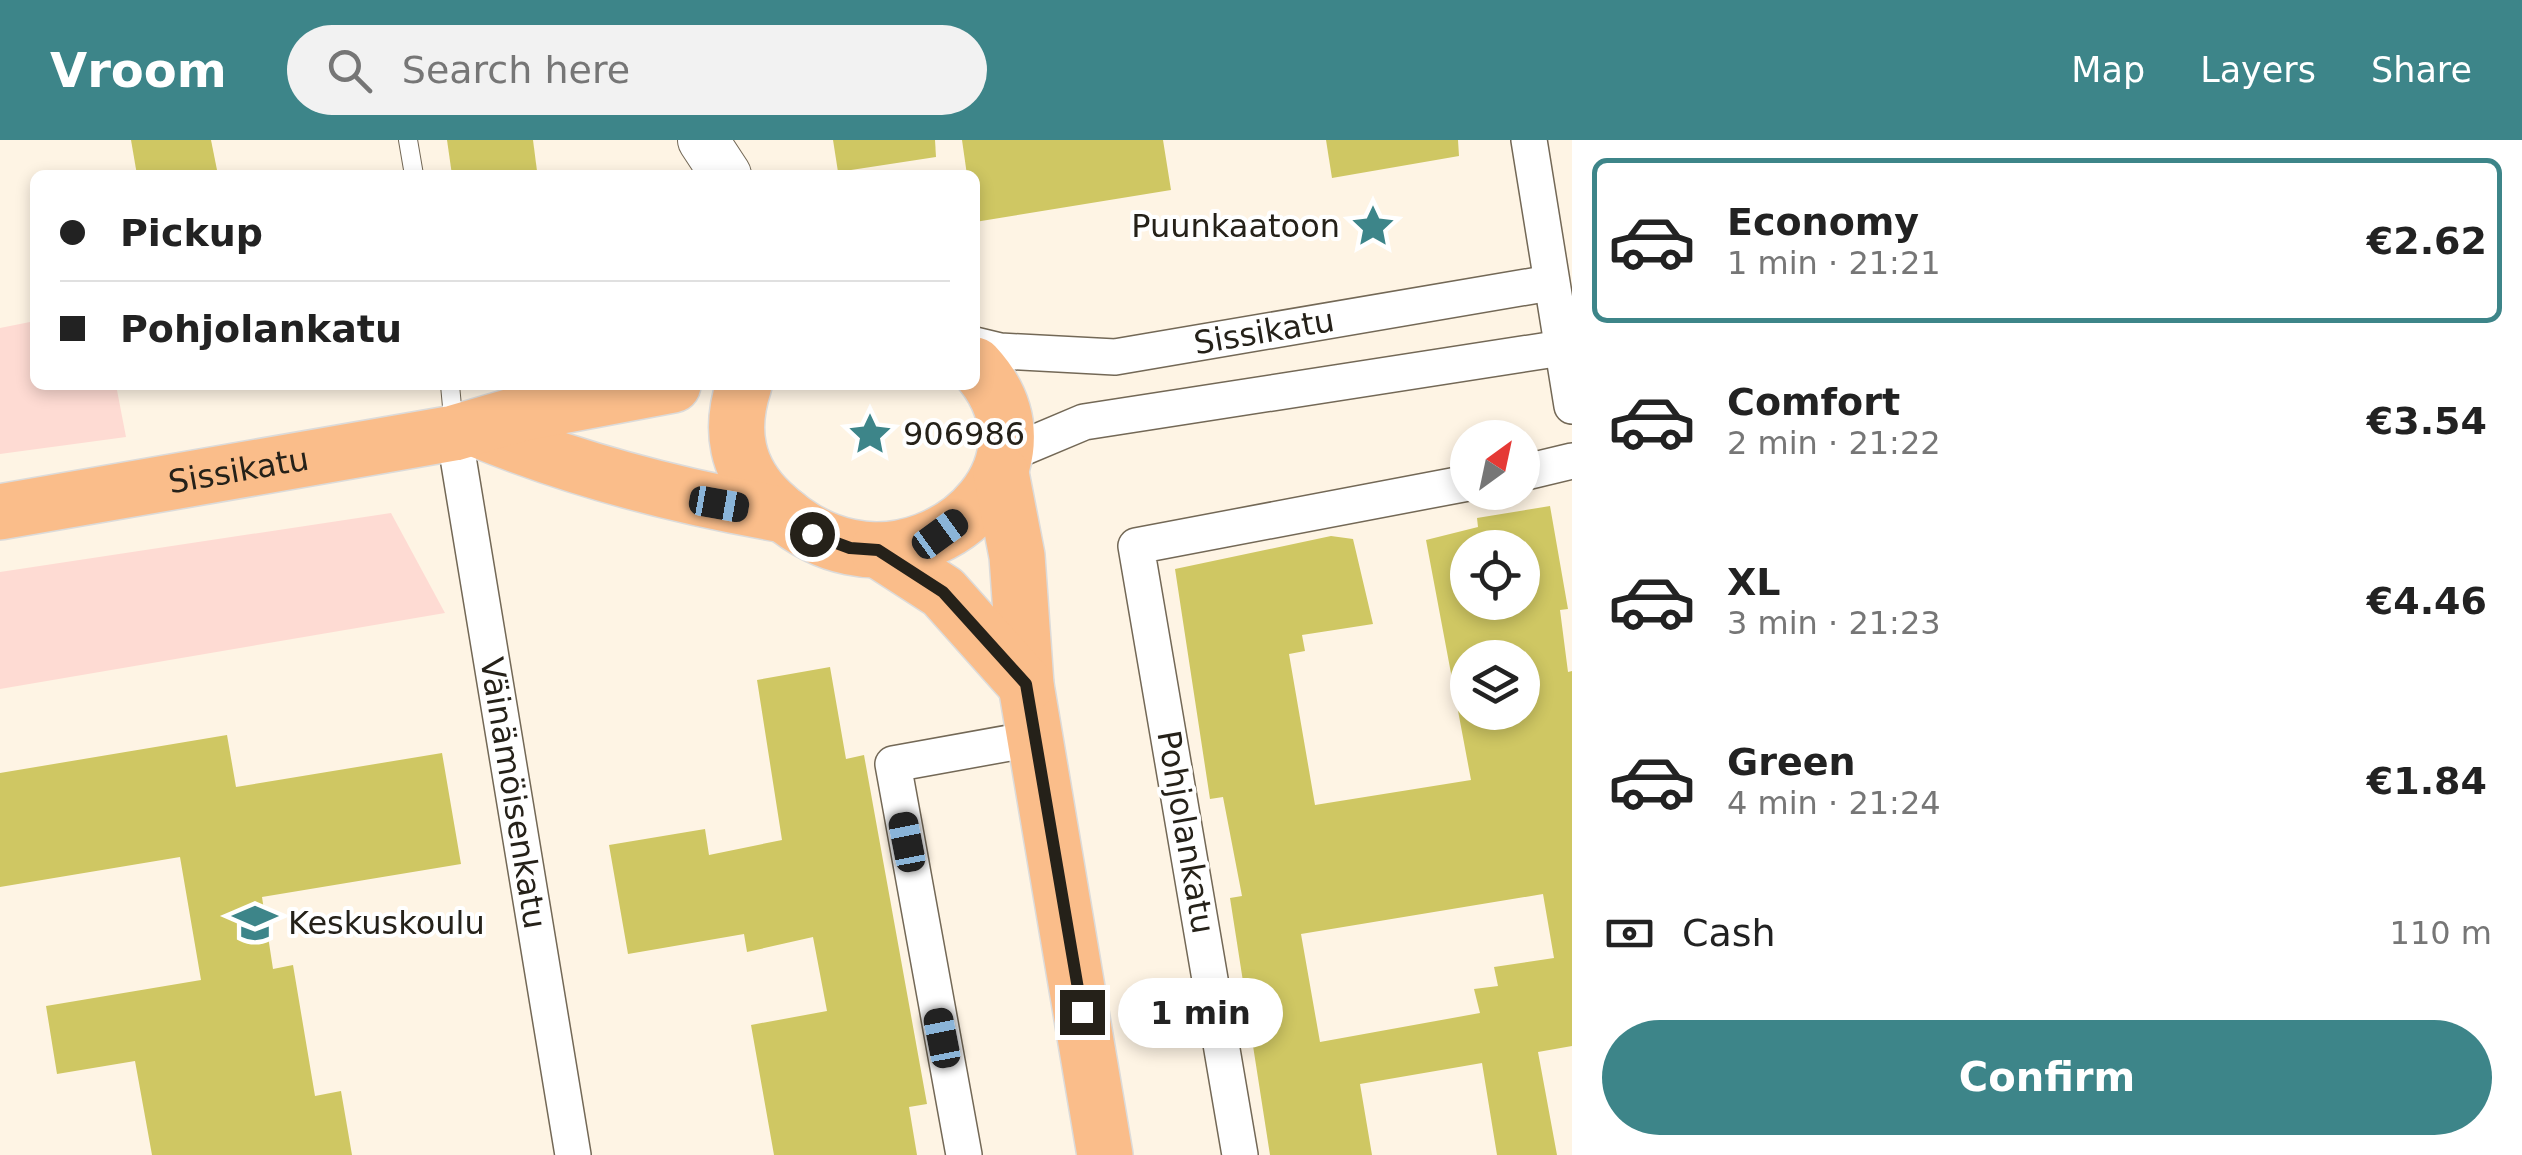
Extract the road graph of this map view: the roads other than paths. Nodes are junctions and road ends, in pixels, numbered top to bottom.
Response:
1 (408, 140) edge
2 (1529, 140) edge
3 (413, 170) edge
4 (1550, 283) junction
5 (1564, 328) edge
6 (980, 347) edge
7 (980, 372) edge
8 (646, 390) edge
9 (743, 390) edge
10 (1572, 406) edge
11 (460, 416) edge
12 (1572, 461) edge
13 (1004, 463) junction
14 (1540, 469) edge
15 (1450, 486) edge
16 (0, 512) edge
17 (784, 516) junction
18 (878, 550) junction
19 (1026, 684) junction
20 (1037, 738) junction
21 (573, 1155) edge
22 (964, 1155) edge
23 (1105, 1155) edge
24 (1240, 1155) edge

1 - 3 lane
2 - 4 street
4 - 5 street
4 - 6 street, Sissikatu
5 - 10 street
5 - 13 street, Sissikatu
7 - 13 main road
8 - 11 main road, Sissikatu
9 - 17 main road
11 - 16 main road, Sissikatu
11 - 17 main road
11 - 21 street, Väinämöisenkatu
12 - 14 street
13 - 18 main road
13 - 19 main road
15 - 24 street, Pohjolankatu
17 - 18 main road
18 - 19 main road
19 - 20 main road
20 - 22 street
20 - 23 main road

